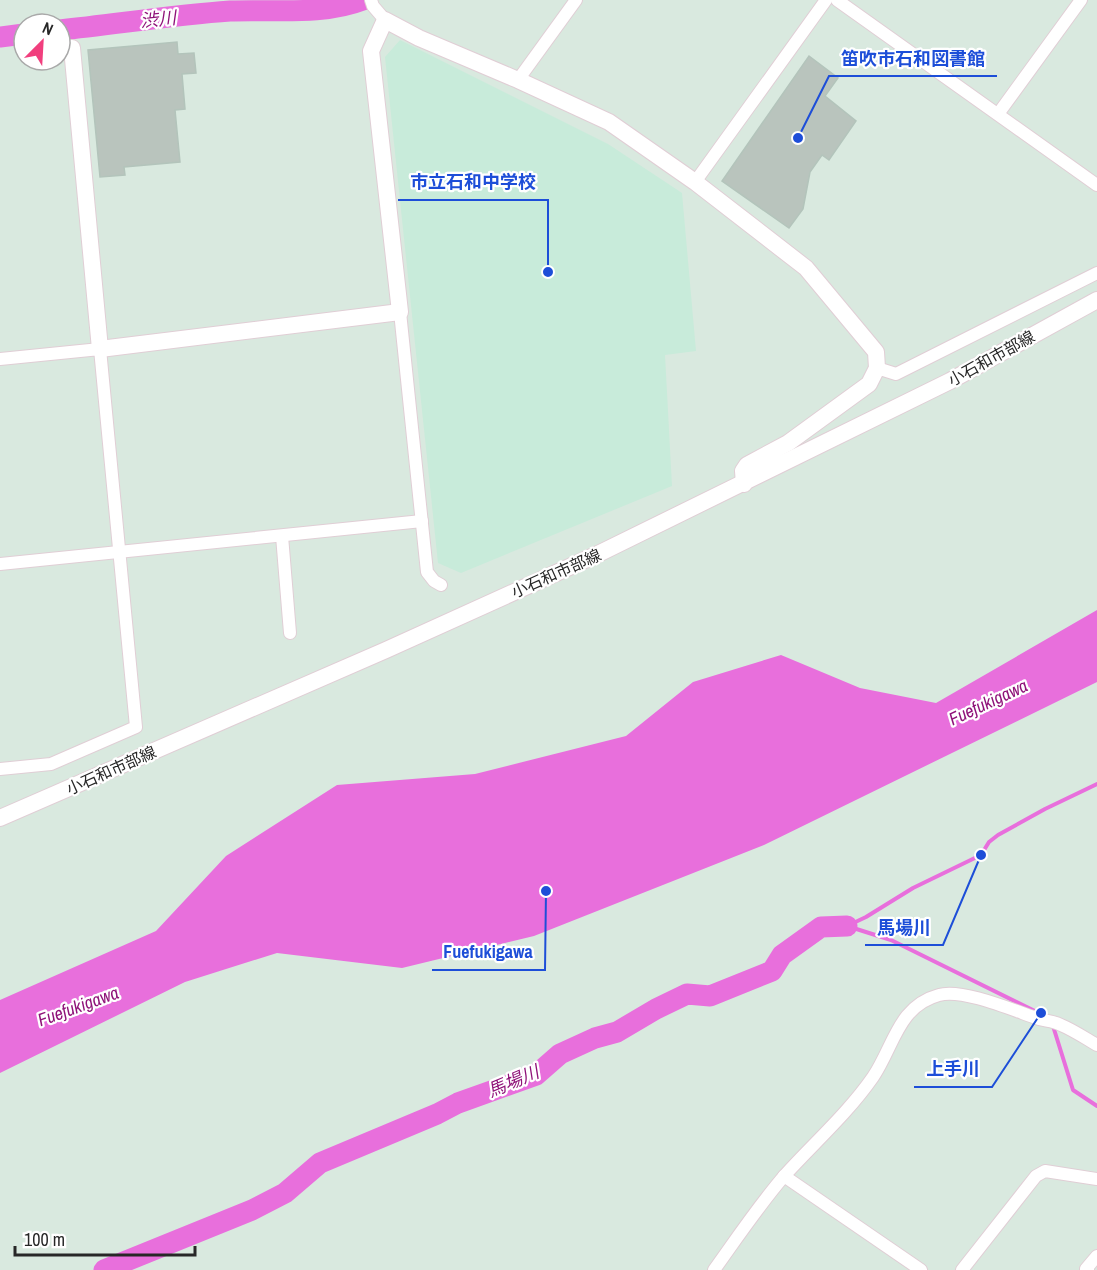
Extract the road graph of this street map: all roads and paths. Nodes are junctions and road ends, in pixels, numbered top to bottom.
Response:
1 (576, 0) edge
2 (826, 0) edge
3 (837, 0) edge
4 (1081, 0) edge
5 (372, 3) edge
6 (386, 20) junction
7 (72, 48) dead end
8 (518, 80) junction
9 (998, 114) junction
10 (695, 182) junction
11 (1097, 185) edge
12 (1097, 273) edge
13 (1097, 300) edge
14 (400, 312) junction
15 (100, 349) junction
16 (0, 359) edge
17 (877, 368) junction
18 (744, 484) junction
19 (422, 521) junction
20 (282, 536) junction
21 (120, 554) junction
22 (0, 564) edge
23 (441, 585) dead end
24 (290, 633) dead end
25 (0, 769) edge
26 (0, 818) edge
27 (1097, 1044) edge
28 (784, 1176) junction
29 (1097, 1179) edge
30 (1097, 1256) edge
31 (714, 1270) edge
32 (921, 1270) edge
33 (962, 1270) edge
34 (1088, 1270) edge

1 - 8 street
2 - 10 street
3 - 9 street
4 - 9 street
5 - 6 street
6 - 8 street
6 - 14 street
7 - 15 street
8 - 10 street
9 - 11 street
10 - 17 street
12 - 17 street
13 - 18 street, 小石和市部線
14 - 15 street
14 - 19 street
15 - 16 street
15 - 21 street
17 - 18 street
18 - 26 street, 小石和市部線
19 - 20 street
19 - 23 street
20 - 21 street
20 - 24 street
21 - 22 street
21 - 25 street
27 - 28 street
28 - 31 street
28 - 32 street
29 - 33 street
30 - 34 street

